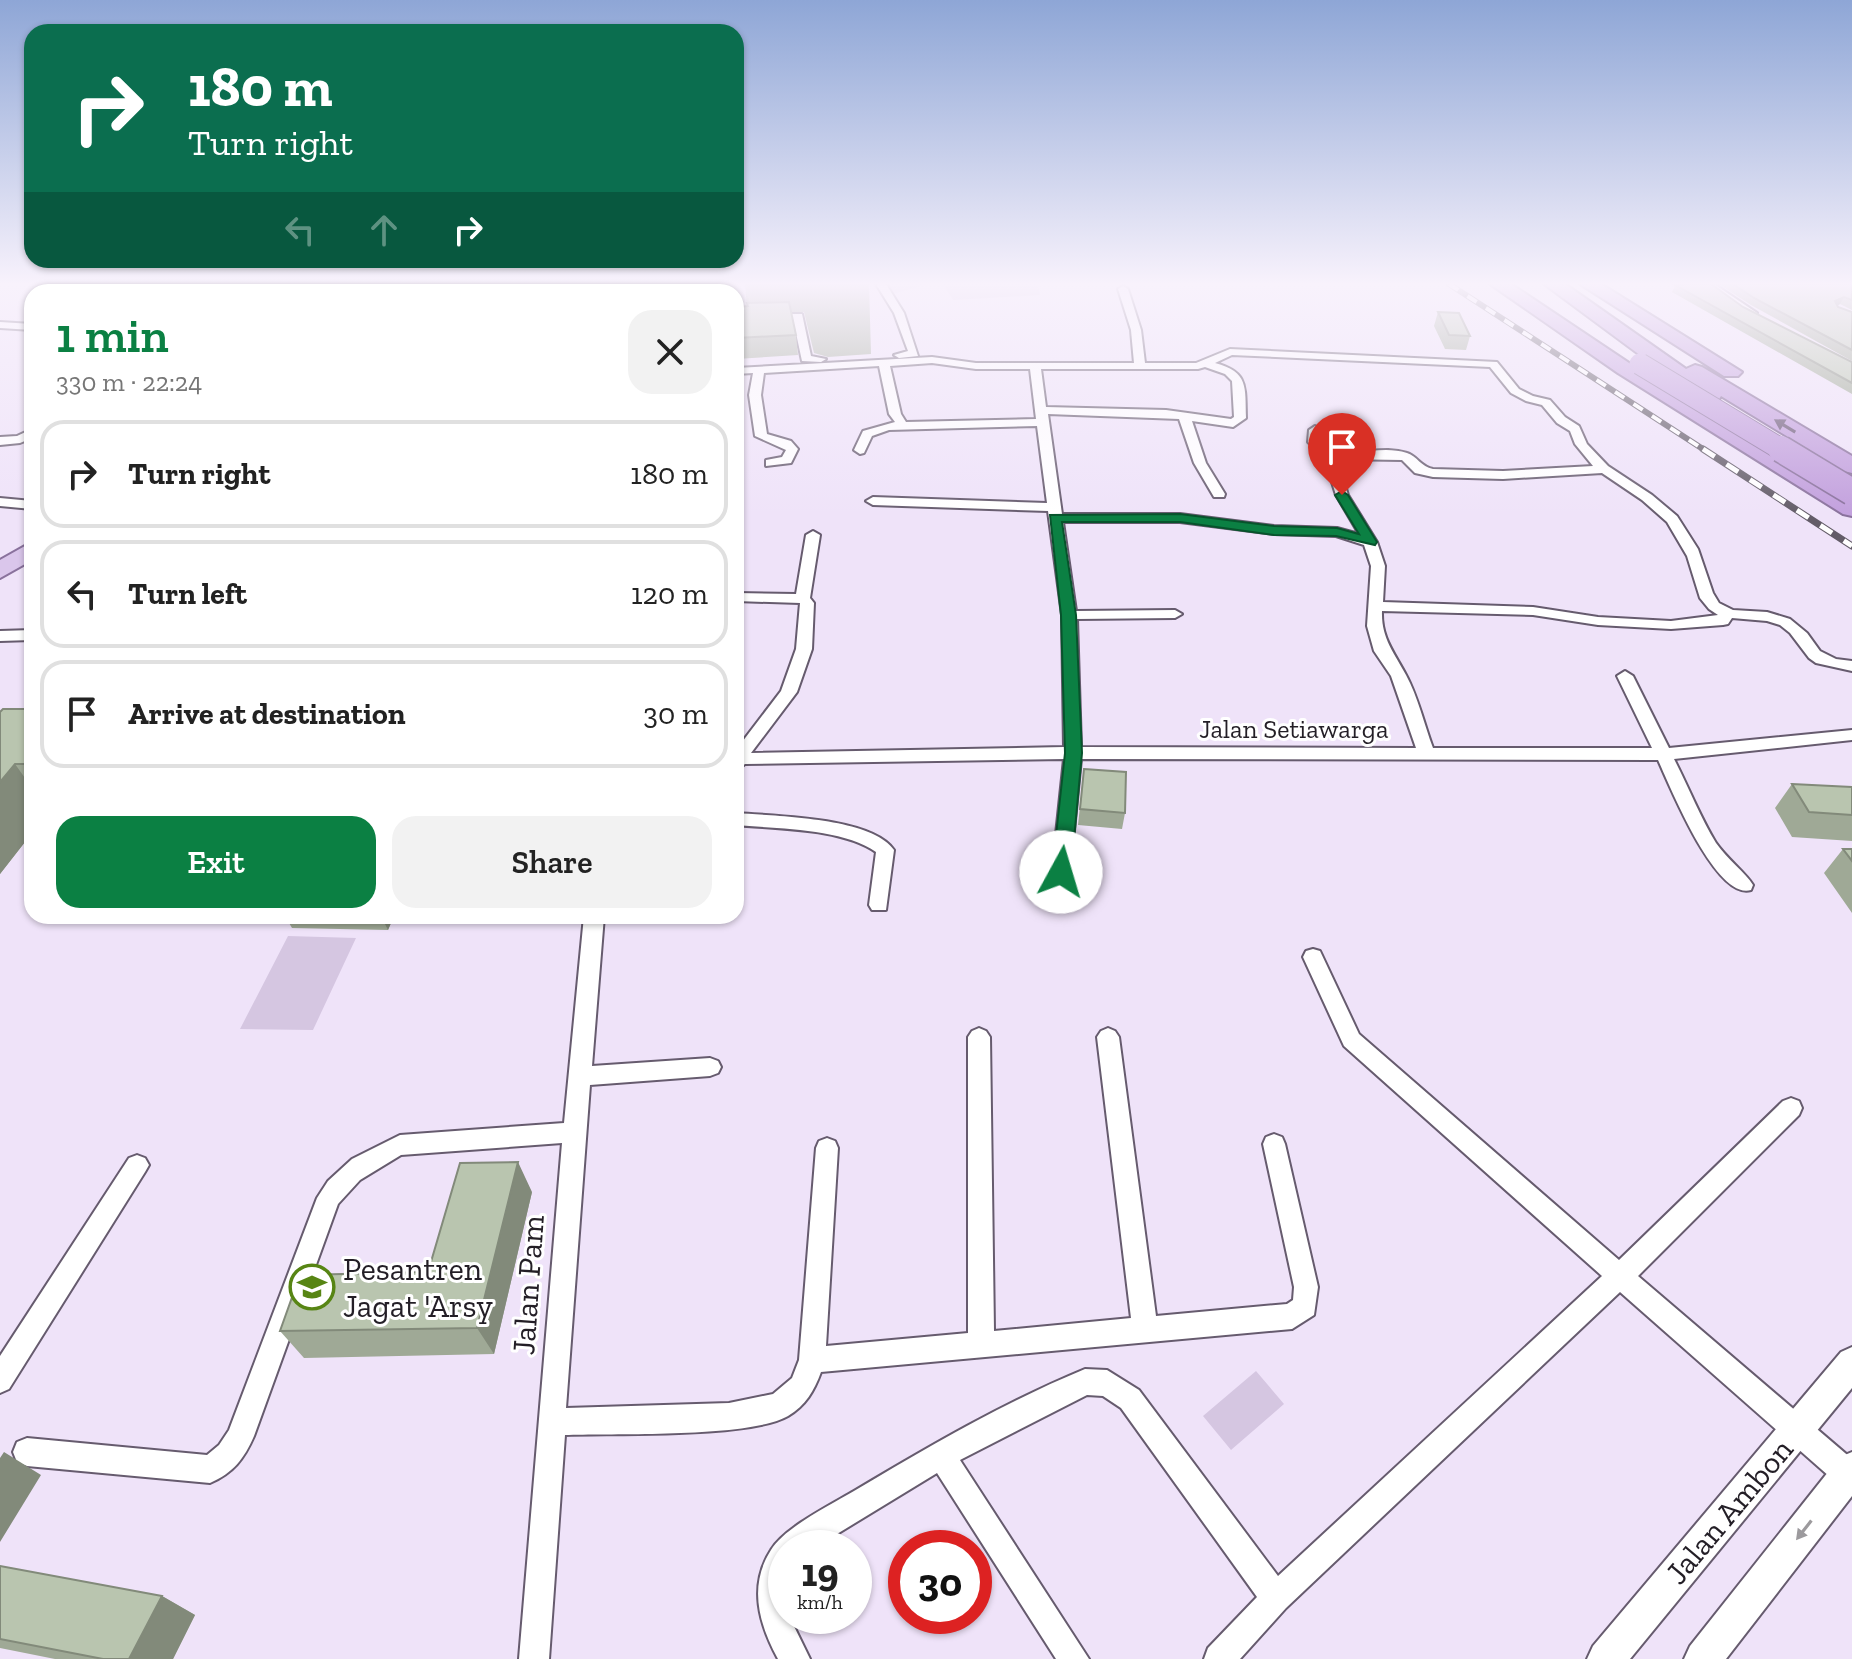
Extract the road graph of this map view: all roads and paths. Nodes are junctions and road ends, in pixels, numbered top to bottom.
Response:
1 (909, 361) edge
2 (942, 361) edge
3 (1140, 361) edge
4 (1210, 361) edge
5 (1436, 361) edge
6 (1614, 361) edge
7 (1636, 361) edge
8 (1659, 361) edge
9 (1684, 361) edge
10 (1714, 361) edge
11 (1718, 361) edge
12 (884, 363) junction
13 (1207, 364) junction
14 (1035, 365) junction
15 (1140, 365) junction
16 (759, 369) junction
17 (744, 370) edge
18 (1746, 381) junction
19 (1043, 416) junction
20 (1185, 419) junction
21 (903, 426) junction
22 (1315, 430) dead end
23 (24, 437) edge
24 (0, 441) edge
25 (1852, 444) edge
26 (860, 450) dead end
27 (1330, 455) junction
28 (770, 463) dead end
29 (1852, 466) edge
30 (1605, 469) junction
31 (1852, 492) edge
32 (1219, 494) dead end
33 (873, 501) dead end
34 (0, 502) edge
35 (24, 504) edge
36 (1852, 509) edge
37 (1054, 512) junction
38 (813, 535) dead end
39 (24, 537) edge
40 (1370, 542) junction
41 (0, 553) edge
42 (24, 554) edge
43 (0, 571) edge
44 (744, 597) edge
45 (803, 598) junction
46 (1377, 606) junction
47 (1175, 614) dead end
48 (1726, 614) junction
49 (1069, 615) junction
50 (24, 635) edge
51 (0, 636) edge
52 (1852, 666) edge
53 (1625, 676) dead end
54 (1852, 735) edge
55 (744, 752) edge
56 (1073, 753) junction
57 (1666, 754) junction
58 (1427, 755) junction
59 (744, 761) edge
60 (744, 820) edge
61 (1061, 872) dead end
62 (1744, 885) dead end
63 (879, 905) dead end
64 (594, 924) edge
65 (1313, 957) dead end
66 (979, 1037) dead end
67 (1108, 1037) dead end
68 (710, 1067) dead end
69 (580, 1076) junction
70 (1791, 1108) dead end
71 (574, 1132) junction
72 (1274, 1144) dead end
73 (827, 1148) dead end
74 (137, 1165) dead end
75 (1621, 1275) junction
76 (1145, 1329) junction
77 (981, 1345) junction
78 (812, 1360) junction
79 (1852, 1363) edge
80 (0, 1380) edge
81 (552, 1422) junction
82 (1796, 1429) junction
83 (27, 1452) dead end
84 (941, 1455) junction
85 (1850, 1471) edge
86 (814, 1530) edge
87 (1276, 1598) junction
88 (779, 1634) edge
89 (534, 1659) edge
90 (795, 1659) edge
91 (1074, 1659) edge
92 (1219, 1659) edge
93 (1606, 1659) edge
94 (1703, 1659) edge

1 - 12 street
2 - 14 street
3 - 15 street
4 - 13 street
5 - 30 street
6 - 36 highway
7 - 31 highway, bridge
8 - 31 highway
29 -> 9 highway
10 - 18 highway
11 - 18 highway
12 - 16 street
12 - 21 street
13 - 15 street
13 - 20 street
14 - 15 street
14 - 19 street
16 - 17 street
16 - 28 street
18 - 25 highway
19 - 20 street
19 - 21 street
19 - 37 street
20 - 32 street
21 - 26 street
22 - 27 street
23 - 24 street
27 - 30 street
27 - 40 street
30 - 48 street
33 - 37 street
34 - 35 street
37 - 40 street
37 - 49 street
38 - 45 street
39 - 41 main road
40 - 46 street
42 - 43 main road
44 - 45 street
45 - 55 street
46 - 48 street
46 - 58 street
47 - 49 street
48 - 52 street
49 - 56 street
50 - 51 street
53 - 57 street
54 - 57 street, Jalan Setiawarga
56 - 58 street, Jalan Setiawarga
56 - 59 street, Jalan Setiawarga
56 - 61 street
57 - 58 street, Jalan Setiawarga
57 - 62 street
60 - 63 street
64 - 69 street, Jalan Pam
65 - 75 street
66 - 77 street
67 - 76 street
68 - 69 street
69 - 71 street, Jalan Pam
70 - 75 street
71 - 81 street, Jalan Pam
71 - 83 street
72 - 76 street
73 - 78 street
74 - 80 street
75 - 82 street
75 - 87 street
76 - 77 street
77 - 78 street
78 - 81 street
79 - 82 street, Jalan Ambon
81 - 89 street, Jalan Pam
82 - 85 street
82 - 93 street, Jalan Ambon
84 - 86 street
84 - 87 street
84 - 91 street
85 -> 94 street
87 - 92 street
88 - 90 street

